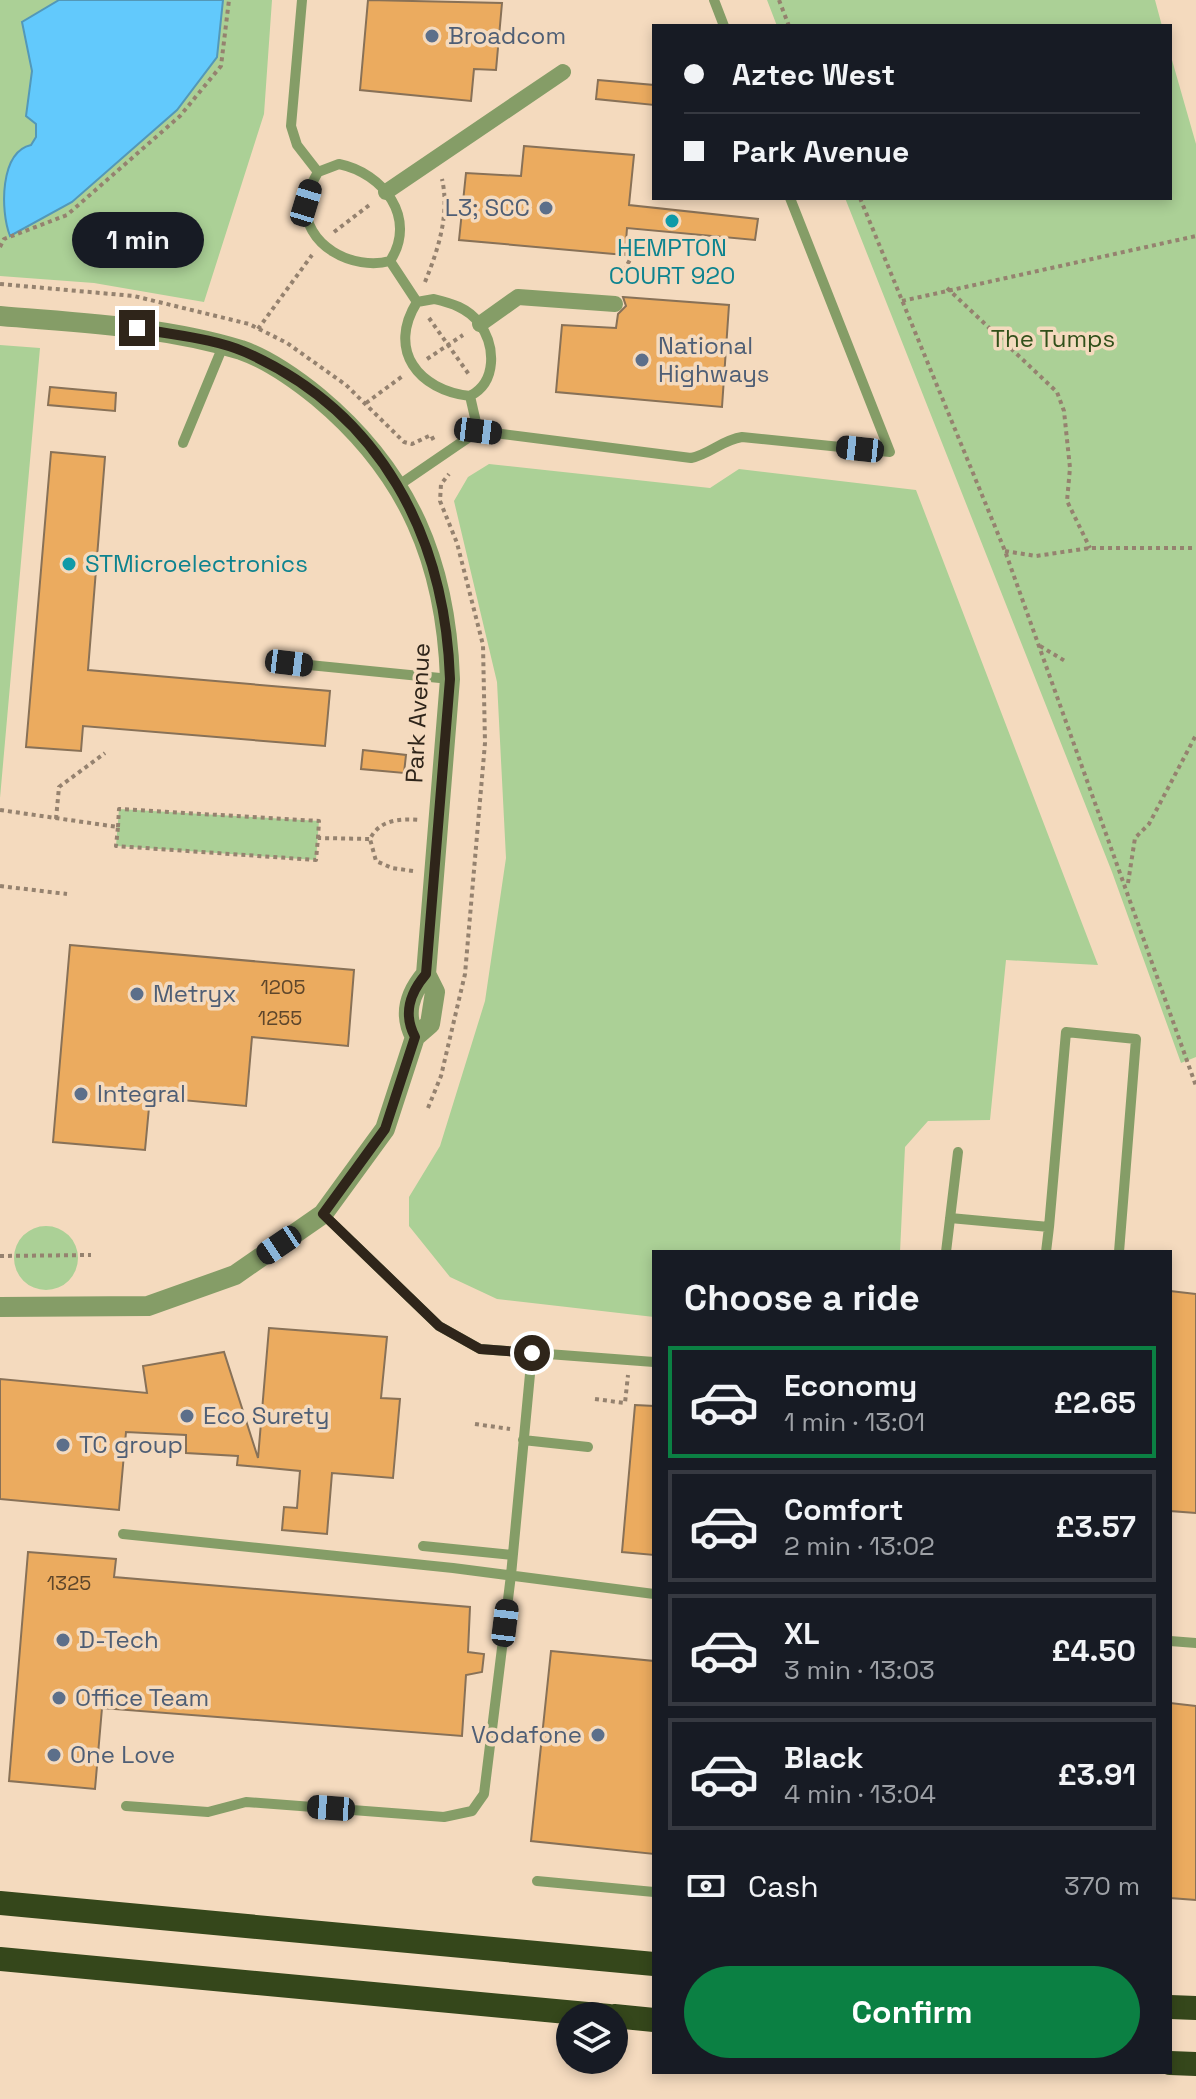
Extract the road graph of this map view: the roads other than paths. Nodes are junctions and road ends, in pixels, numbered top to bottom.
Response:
1 (302, 0) edge
2 (714, 0) edge
3 (723, 24) edge
4 (563, 72) dead end
5 (318, 172) junction
6 (386, 192) junction
7 (791, 200) edge
8 (390, 261) junction
9 (417, 302) junction
10 (615, 304) road end
11 (0, 316) edge
12 (480, 324) junction
13 (233, 348) junction
14 (475, 394) junction
15 (478, 431) junction
16 (183, 443) dead end
17 (399, 485) junction
18 (289, 663) dead end
19 (450, 679) junction
20 (958, 1152) dead end
21 (323, 1214) junction
22 (950, 1218) junction
23 (1049, 1227) junction
24 (946, 1250) edge
25 (1046, 1250) edge
26 (1119, 1250) edge
27 (0, 1307) edge
28 (532, 1353) junction
29 (652, 1362) edge
30 (524, 1436) junction
31 (588, 1447) dead end
32 (123, 1534) dead end
33 (423, 1546) dead end
34 (512, 1555) junction
35 (511, 1575) junction
36 (652, 1594) edge
37 (1172, 1641) edge
38 (1196, 1643) edge
39 (126, 1806) dead end
40 (537, 1881) dead end
41 (652, 1892) edge
42 (0, 1903) edge
43 (0, 1959) edge
44 (652, 1964) edge
45 (1172, 2007) edge
46 (1196, 2008) edge
47 (556, 2011) edge
48 (628, 2018) edge
49 (652, 2020) edge
50 (1172, 2063) edge
51 (1196, 2064) edge

1 - 5 lane
2 - 3 lane
4 - 6 street
5 - 6 lane
5 - 8 lane
6 - 8 lane
7 - 15 lane
8 - 9 lane
9 - 12 lane
9 - 14 lane
10 - 12 street
11 - 13 street, Park Avenue
12 - 14 lane
13 - 16 lane
13 - 17 street, Park Avenue
14 - 15 lane
15 - 17 lane
17 - 19 street, Park Avenue
18 - 19 lane
19 - 21 street, Park Avenue
20 - 22 lane
21 - 27 street, Park Avenue
21 - 28 lane
22 - 23 lane
22 - 24 lane
23 - 25 lane
23 - 26 lane
28 - 29 lane
28 - 30 lane
30 - 31 lane
30 - 34 lane
32 - 35 lane
33 - 34 lane
34 - 35 lane
35 - 36 lane
35 - 39 lane
37 - 38 lane
40 - 41 lane
42 - 44 highway
43 - 47 highway
45 - 46 highway
48 - 49 highway
50 - 51 highway

